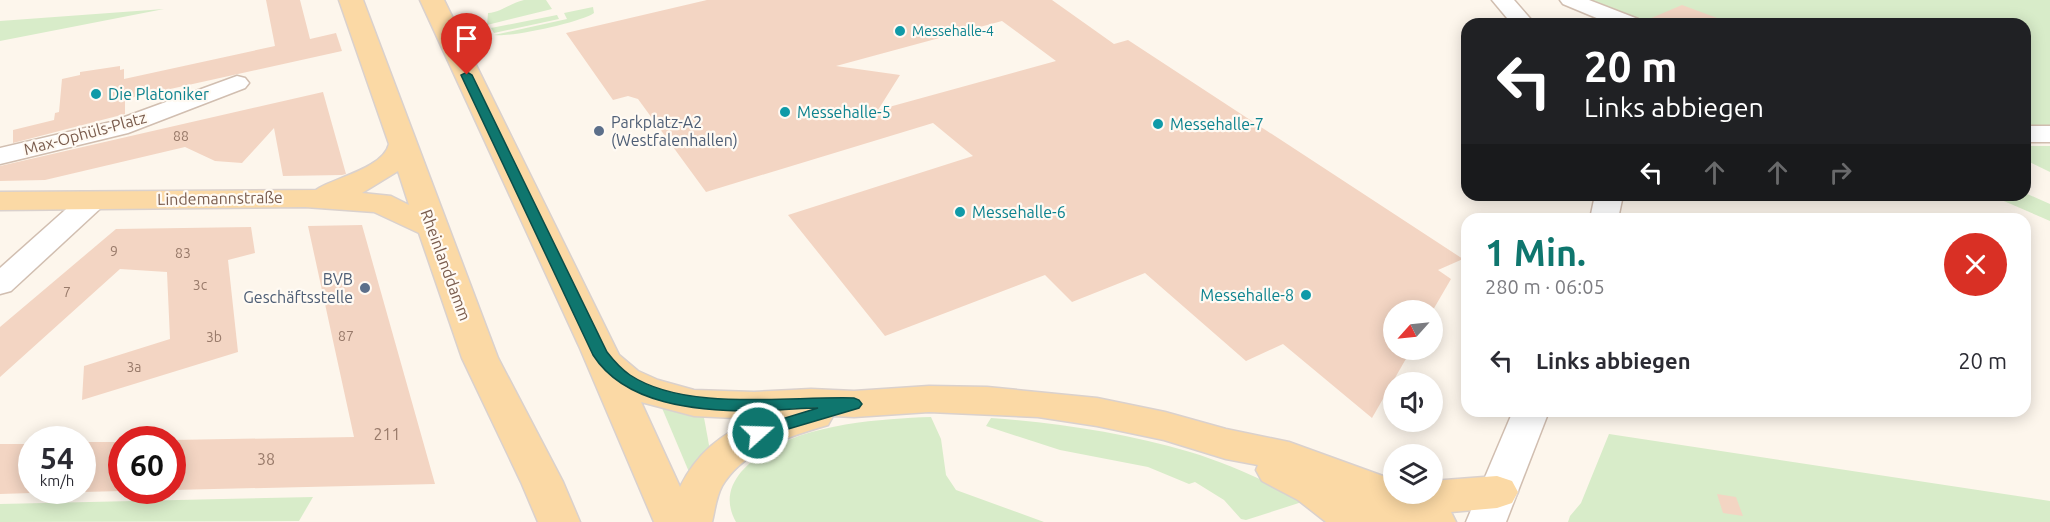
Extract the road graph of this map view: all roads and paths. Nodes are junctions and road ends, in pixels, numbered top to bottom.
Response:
1 (351, 0) edge
2 (432, 0) edge
3 (1502, 0) edge
4 (1570, 0) edge
5 (1518, 18) edge
6 (1615, 18) edge
7 (237, 83) dead end
8 (2031, 134) edge
9 (2050, 134) edge
10 (402, 144) junction
11 (0, 156) edge
12 (305, 198) junction
13 (93, 200) junction
14 (0, 201) edge
15 (433, 228) junction
16 (0, 284) edge
17 (601, 355) junction
18 (854, 404) junction
19 (1529, 417) edge
20 (1226, 444) junction
21 (1313, 489) junction
22 (1492, 507) edge
23 (1409, 515) edge
24 (559, 522) edge
25 (675, 522) edge
26 (692, 522) edge
27 (1358, 522) edge

1 - 10 main road, Rheinlanddamm
2 - 17 main road
3 - 5 street
4 - 6 street
7 - 11 street, Max-Ophüls-Platz
8 - 9 street
10 - 12 main road
10 - 15 main road, Rheinlanddamm
12 - 13 main road, Lindemannstraße
12 - 15 main road, Lindemannstraße
13 - 14 main road, Lindemannstraße
13 - 16 street
15 - 24 main road, Rheinlanddamm
17 - 18 main road
17 - 25 main road
18 - 20 main road
18 - 26 main road
19 - 22 street
20 - 21 main road
20 - 23 main road
21 - 23 main road
21 - 27 main road
22 - 23 main road

